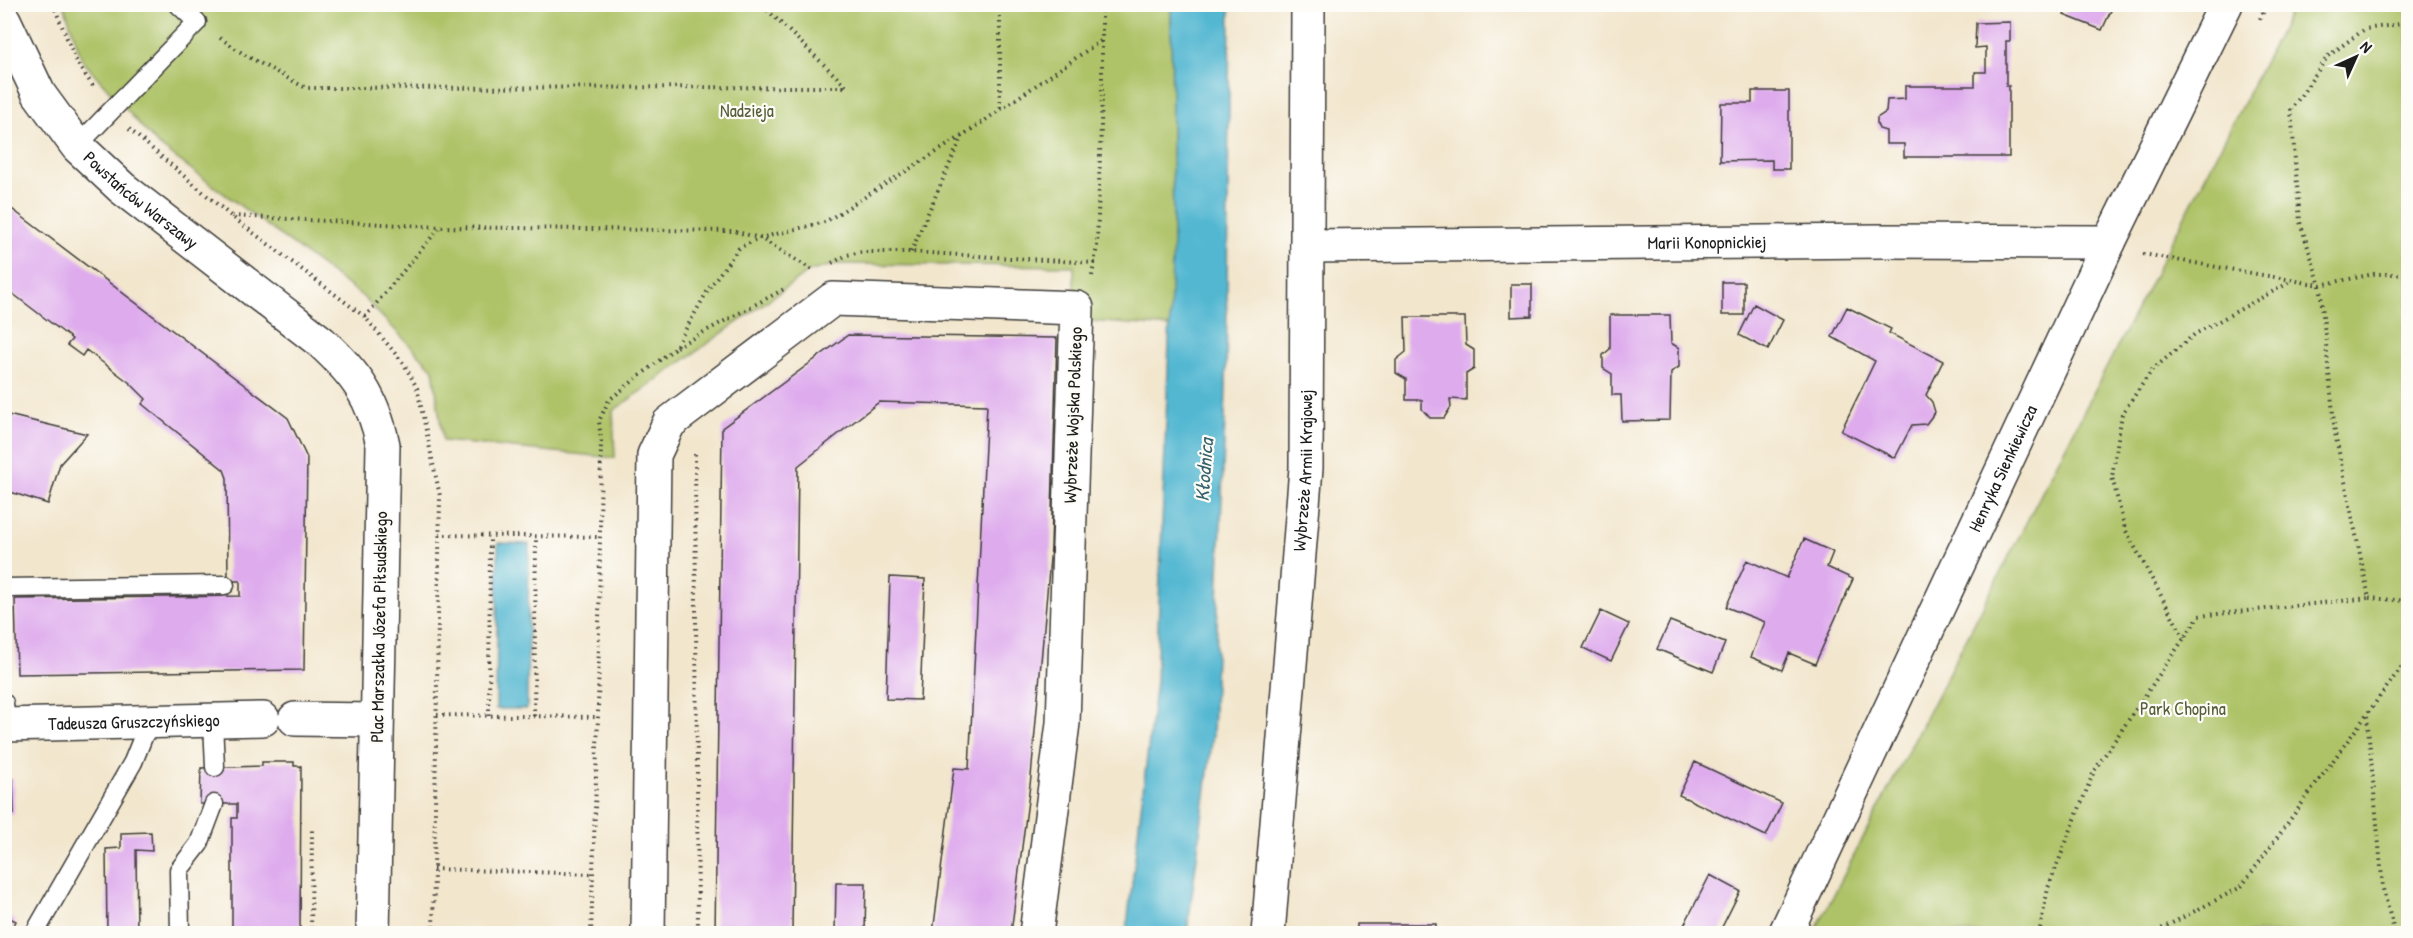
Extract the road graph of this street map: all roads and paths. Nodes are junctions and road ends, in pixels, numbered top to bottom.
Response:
1 (178, 4) edge
2 (760, 4) edge
3 (1000, 4) edge
4 (1102, 4) edge
5 (1308, 4) edge
6 (2226, 4) edge
7 (4, 20) edge
8 (197, 22) junction
9 (2409, 22) edge
10 (1102, 39) junction
11 (1000, 109) junction
12 (962, 136) junction
13 (77, 146) junction
14 (231, 216) dead end
15 (440, 227) junction
16 (760, 238) junction
17 (2109, 242) junction
18 (1307, 246) junction
19 (911, 252) dead end
20 (2143, 254) dead end
21 (816, 272) dead end
22 (2409, 274) edge
23 (2292, 281) junction
24 (2320, 285) junction
25 (1077, 308) junction
26 (365, 317) dead end
27 (321, 342) joint
28 (430, 441) dead end
29 (695, 449) dead end
30 (440, 535) junction
31 (490, 536) junction
32 (536, 536) junction
33 (600, 537) junction
34 (225, 585) dead end
35 (4, 588) edge
36 (2369, 598) junction
37 (2409, 601) edge
38 (2184, 638) junction
39 (2409, 658) edge
40 (437, 715) junction
41 (489, 716) junction
42 (534, 716) junction
43 (2367, 716) junction
44 (5, 717) edge
45 (598, 717) junction
46 (376, 720) junction
47 (149, 722) junction
48 (213, 722) junction
49 (215, 767) dead end
50 (214, 804) dead end
51 (312, 830) dead end
52 (433, 869) junction
53 (593, 874) junction
54 (34, 933) edge
55 (180, 933) edge
56 (311, 933) edge
57 (373, 933) edge
58 (433, 933) edge
59 (591, 933) edge
60 (648, 933) edge
61 (698, 933) edge
62 (1036, 933) edge
63 (1268, 933) edge
64 (1785, 933) edge
65 (2039, 933) edge
66 (2151, 933) edge
67 (2395, 933) edge

1 - 8 lane
2 - 8 path
3 - 11 path
4 - 10 path
5 - 18 street, Wybrzeże Armii Krajowej
6 - 17 street, Henryka Sienkiewicza
7 - 13 street, Powstańców Warszawy
8 - 13 lane
9 - 24 path
10 - 11 path
10 - 25 path
11 - 12 path
12 - 16 path
12 - 19 path
13 - 27 street, Powstańców Warszawy
14 - 15 path
15 - 16 path
15 - 26 path
16 - 21 path
16 - 33 path
17 - 18 street, Marii Konopnickiej
17 - 64 street, Henryka Sienkiewicza
18 - 63 street, Wybrzeże Armii Krajowej
20 - 23 path
22 - 24 path
23 - 24 path
23 - 38 path
24 - 36 path
25 - 60 street, Wybrzeże Wojska Polskiego
25 - 62 street, Wybrzeże Wojska Polskiego
27 - 46 street, Plac Marszałka Józefa Piłsudskiego
28 - 30 path
29 - 61 path
30 - 31 path
30 - 40 path
31 - 32 path
31 - 41 path
32 - 33 path
32 - 42 path
33 - 45 path
34 - 35 lane
36 - 37 path
36 - 38 path
38 - 65 path
39 - 43 path
40 - 41 path
40 - 52 path
41 - 42 path
42 - 45 path
43 - 66 path
43 - 67 path
44 - 47 street, Tadeusza Gruszczyńskiego
45 - 53 path
46 - 48 street, Tadeusza Gruszczyńskiego
46 - 57 street, Plac Marszałka Józefa Piłsudskiego
47 - 48 street, Tadeusza Gruszczyńskiego
47 - 54 lane
48 - 49 lane
50 - 55 lane
51 - 56 path
52 - 53 path
52 - 58 path
53 - 59 path

